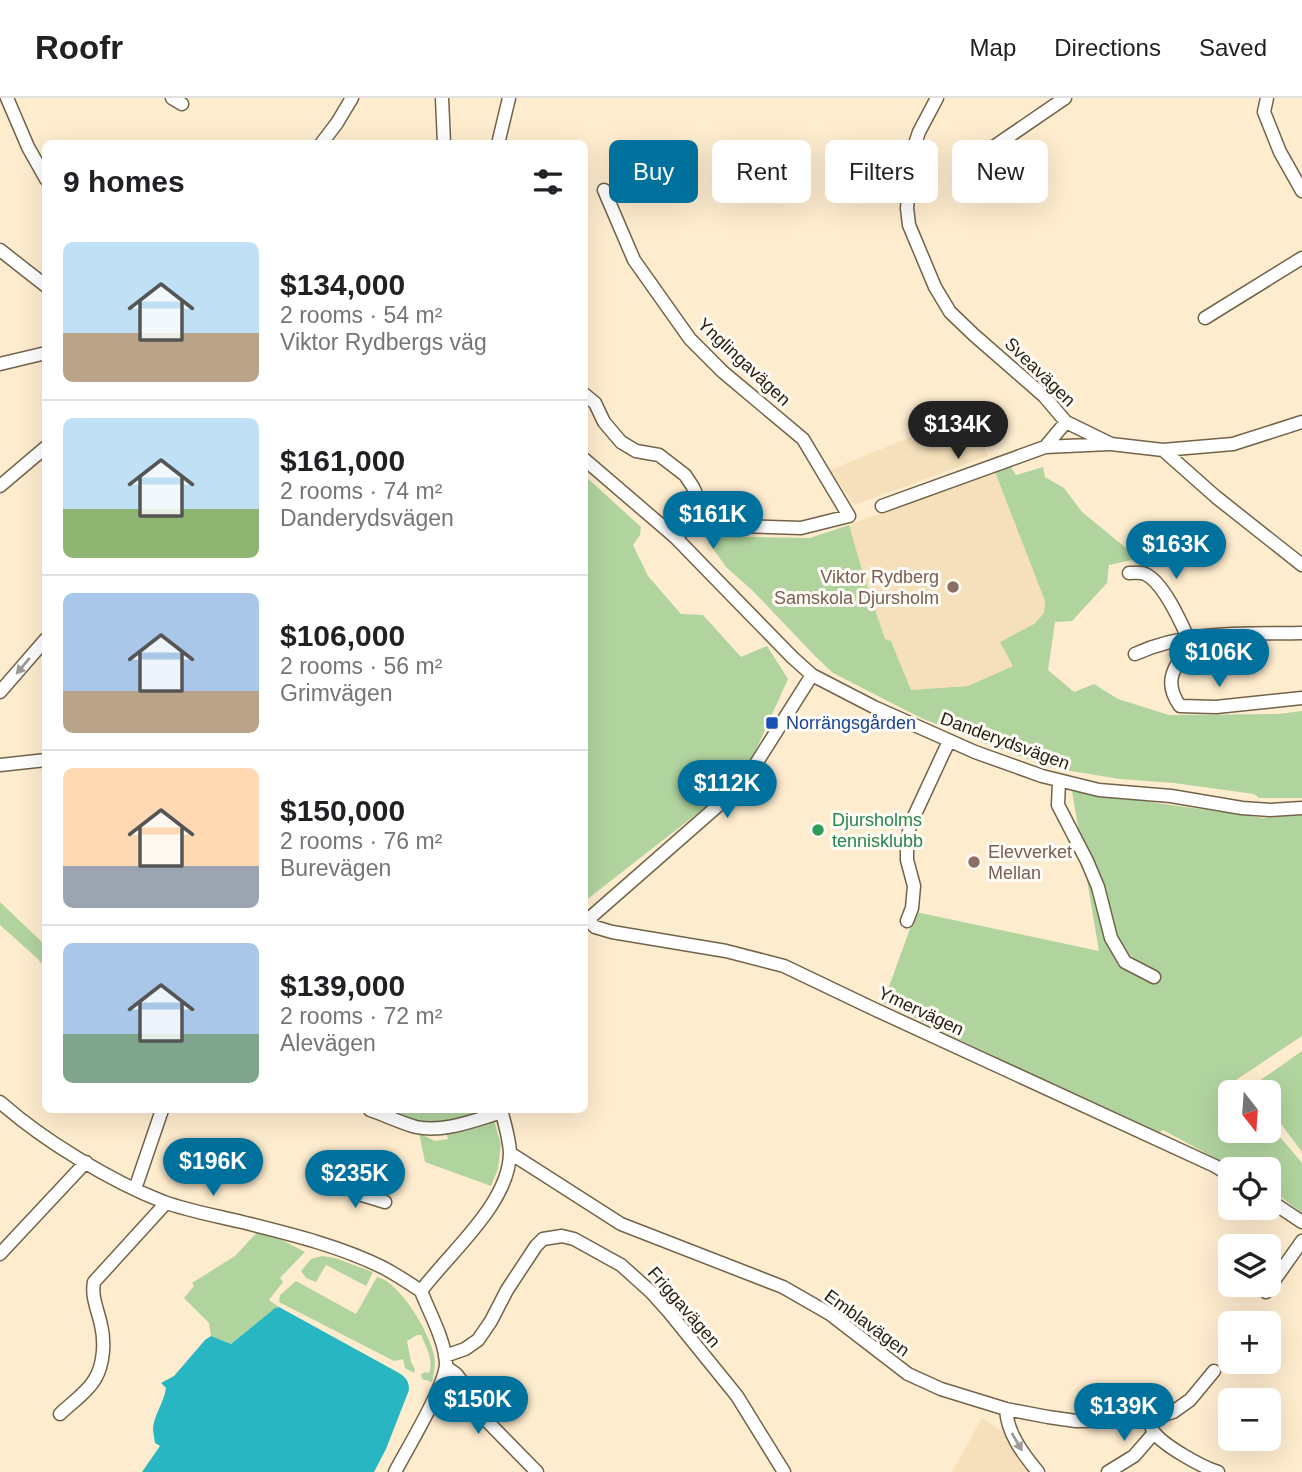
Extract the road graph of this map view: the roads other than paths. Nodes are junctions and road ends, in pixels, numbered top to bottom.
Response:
1 (7, 98) edge
2 (352, 98) edge
3 (442, 98) edge
4 (509, 98) edge
5 (937, 98) edge
6 (1065, 98) edge
7 (1267, 98) edge
8 (324, 140) edge
9 (444, 140) edge
10 (499, 140) edge
11 (1004, 140) edge
12 (42, 172) edge
13 (604, 190) dead end
14 (1302, 191) edge
15 (0, 250) edge
16 (1302, 258) edge
17 (42, 283) edge
18 (1205, 318) dead end
19 (42, 354) edge
20 (0, 364) edge
21 (588, 397) edge
22 (1066, 422) junction
23 (1302, 422) edge
24 (1111, 444) junction
25 (1045, 447) junction
26 (42, 450) edge
27 (1163, 450) junction
28 (588, 462) edge
29 (0, 486) edge
30 (882, 506) dead end
31 (706, 525) junction
32 (675, 537) junction
33 (1302, 565) edge
34 (1129, 573) dead end
35 (1302, 633) edge
36 (1192, 637) junction
37 (42, 644) edge
38 (1135, 654) dead end
39 (812, 675) junction
40 (0, 692) edge
41 (1302, 698) edge
42 (949, 741) junction
43 (42, 760) edge
44 (0, 765) edge
45 (1059, 781) junction
46 (1302, 808) edge
47 (588, 920) edge
48 (907, 921) dead end
49 (588, 923) edge
50 (1154, 977) dead end
51 (0, 1102) edge
52 (161, 1113) edge
53 (378, 1113) edge
54 (494, 1113) edge
55 (502, 1113) edge
56 (510, 1153) junction
57 (86, 1162) junction
58 (1218, 1168) edge
59 (351, 1182) dead end
60 (135, 1189) junction
61 (385, 1202) dead end
62 (166, 1203) junction
63 (1281, 1208) edge
64 (1302, 1222) edge
65 (1302, 1241) edge
66 (0, 1254) edge
67 (1281, 1271) edge
68 (421, 1291) junction
69 (445, 1362) junction
70 (1214, 1371) dead end
71 (1006, 1409) junction
72 (60, 1414) dead end
73 (1149, 1420) junction
74 (1154, 1433) junction
75 (530, 1470) edge
76 (395, 1472) edge
77 (784, 1472) edge
78 (1038, 1472) edge
79 (1108, 1472) edge
80 (1218, 1472) edge

1 - 12 street
2 - 8 street
3 - 9 street
4 - 10 street
5 - 22 street, Sveavägen
6 - 11 street
7 - 14 street
13 - 31 street, Ynglingavägen
15 - 17 street
16 - 18 street
19 - 20 street
21 - 31 street
22 - 24 street, Sveavägen
22 - 25 street
23 - 27 street, Sveavägen
24 - 25 street
24 - 27 street, Sveavägen
25 - 30 street
26 - 29 street
27 - 33 street
28 - 32 street, Danderydsvägen
31 - 32 street
32 - 39 street, Danderydsvägen
34 - 36 street
35 - 36 street
36 - 38 street
36 - 41 street
37 -> 40 street
39 - 42 street, Danderydsvägen
39 - 47 street
42 - 45 street, Danderydsvägen
42 - 48 street
43 - 44 street
45 - 46 street, Danderydsvägen
45 - 50 street
49 - 58 street, Ymervägen
51 - 57 street
52 - 60 street
53 - 54 street
55 - 56 street
56 - 68 street
56 - 71 street, Emblavägen
57 - 60 street
57 - 66 street
59 - 61 street
60 - 62 street
62 - 68 street
62 - 72 street
63 - 64 street
65 - 67 street
68 - 69 street
69 - 75 street
69 - 76 street
69 - 77 street, Friggavägen
70 - 73 street, Emblavägen
71 - 73 street, Emblavägen
71 -> 78 street
73 - 74 street
74 - 79 street
74 - 80 street

